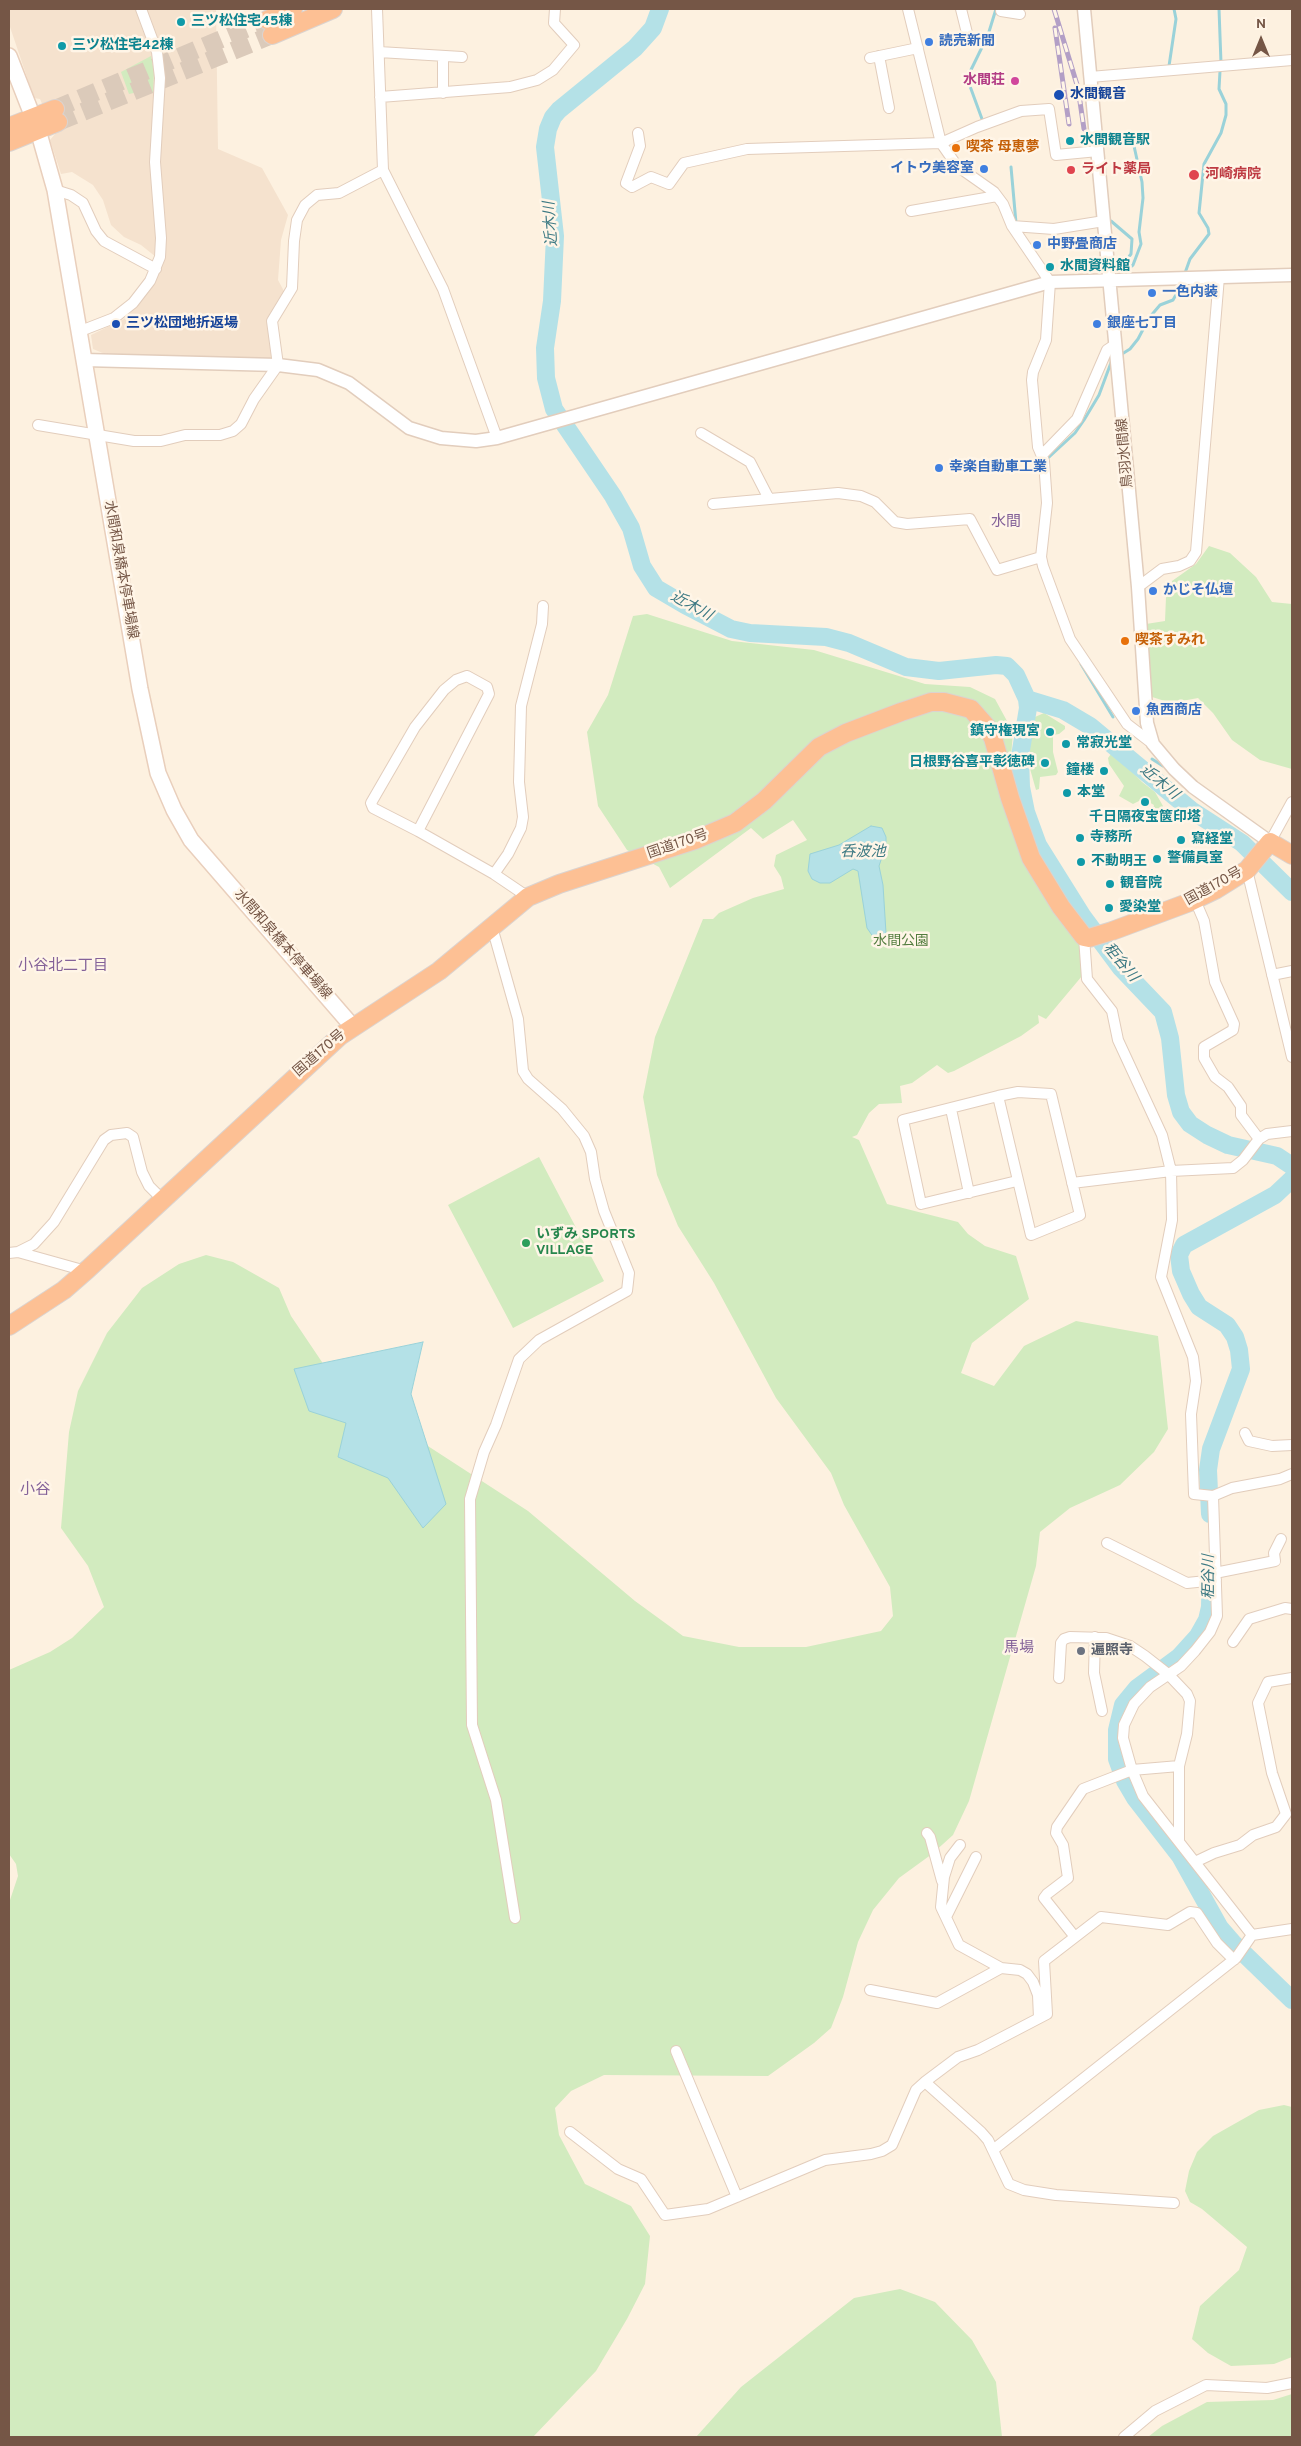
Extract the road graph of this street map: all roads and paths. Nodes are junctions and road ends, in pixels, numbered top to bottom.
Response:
1 (141, 9) edge
2 (293, 9) edge
3 (333, 9) edge
4 (377, 9) edge
5 (555, 9) edge
6 (908, 9) edge
7 (961, 9) edge
8 (1002, 9) edge
9 (1084, 9) edge
10 (1020, 14) dead end
11 (968, 41) dead end
12 (918, 48) junction
13 (379, 52) junction
14 (9, 56) edge
15 (443, 56) junction
16 (462, 57) dead end
17 (1292, 60) edge
18 (1090, 77) junction
19 (443, 93) junction
20 (380, 97) junction
21 (889, 108) dead end
22 (56, 115) tunnel mouth
23 (36, 124) junction
24 (9, 127) edge
25 (638, 134) dead end
26 (9, 142) edge
27 (941, 143) junction
28 (1098, 152) junction
29 (383, 170) junction
30 (55, 190) junction
31 (997, 196) junction
32 (911, 211) dead end
33 (1104, 221) junction
34 (1012, 226) junction
35 (156, 269) junction
36 (1292, 276) edge
37 (1219, 277) junction
38 (1110, 280) junction
39 (1050, 282) junction
40 (78, 332) junction
41 (1116, 344) junction
42 (84, 360) junction
43 (278, 365) junction
44 (38, 425) dead end
45 (701, 433) dead end
46 (96, 436) junction
47 (496, 438) junction
48 (1042, 455) junction
49 (768, 497) junction
50 (713, 504) dead end
51 (1042, 557) junction
52 (1138, 587) junction
53 (544, 606) dead end
54 (1152, 744) junction
55 (1292, 802) edge
56 (418, 831) junction
57 (1269, 846) junction
58 (1292, 855) edge
59 (1248, 868) junction
60 (494, 874) junction
61 (528, 897) junction
62 (1195, 900) junction
63 (492, 927) junction
64 (1087, 937) junction
65 (1292, 971) edge
66 (1272, 975) junction
67 (353, 1027) junction
68 (1292, 1057) edge
69 (998, 1096) junction
70 (951, 1109) junction
71 (1292, 1131) edge
72 (1259, 1139) junction
73 (1171, 1170) junction
74 (1017, 1180) junction
75 (1072, 1183) junction
76 (969, 1193) junction
77 (163, 1200) junction
78 (13, 1252) edge
79 (86, 1271) junction
80 (9, 1326) edge
81 (1245, 1433) dead end
82 (1292, 1445) edge
83 (1292, 1474) edge
84 (1214, 1496) junction
85 (1281, 1538) dead end
86 (1107, 1543) dead end
87 (1216, 1577) junction
88 (1292, 1609) edge
89 (1095, 1638) junction
90 (1233, 1642) dead end
91 (1168, 1674) junction
92 (1058, 1678) dead end
93 (1292, 1678) edge
94 (1102, 1711) dead end
95 (1179, 1766) junction
96 (1132, 1770) junction
97 (927, 1833) dead end
98 (1179, 1841) junction
99 (960, 1846) dead end
100 (976, 1857) dead end
101 (1196, 1862) junction
102 (943, 1883) junction
103 (946, 1917) junction
104 (515, 1918) dead end
105 (1292, 1929) edge
106 (1252, 1935) junction
107 (1076, 1937) junction
108 (1235, 1959) junction
109 (1001, 1968) junction
110 (870, 1990) dead end
111 (1040, 2018) junction
112 (676, 2051) dead end
113 (925, 2082) junction
114 (570, 2132) dead end
115 (993, 2150) junction
116 (737, 2197) junction
117 (1174, 2203) dead end
118 (1292, 2383) edge
119 (1124, 2437) edge

1 - 35 street
2 - 3 highway
4 - 13 street
5 - 19 street
6 - 12 street
7 - 11 street
8 - 10 street
9 - 18 street, 鳥羽水間線
12 - 21 street
12 - 27 street
13 - 15 street
13 - 20 street
14 - 23 main road, 水間和泉橋本停車場線
15 - 16 street
15 - 19 street
17 - 18 street
18 - 28 street, 鳥羽水間線
19 - 20 street
20 - 29 street
22 - 23 highway
23 - 24 highway
23 - 26 highway
23 - 30 main road, 水間和泉橋本停車場線
25 - 27 street
27 - 28 street
27 - 31 street
28 - 33 street, 鳥羽水間線
29 - 43 street
29 - 47 street
30 - 35 street
30 - 40 main road, 水間和泉橋本停車場線
31 - 32 street
31 - 34 street
33 - 34 street
33 - 38 street, 鳥羽水間線
34 - 39 street
35 - 40 street
36 - 37 street
37 - 38 street
37 - 52 street
38 - 39 street
38 - 41 street, 鳥羽水間線
39 - 47 street
39 - 48 street
40 - 42 main road, 水間和泉橋本停車場線
41 - 48 street
41 - 52 street, 鳥羽水間線
42 - 43 street
42 - 46 main road, 水間和泉橋本停車場線
43 - 46 street
43 - 47 street
44 - 46 street
45 - 49 street
46 - 67 main road, 水間和泉橋本停車場線
48 - 51 street
49 - 50 street
49 - 51 street
51 - 54 street
52 - 54 street, 鳥羽水間線
53 - 60 street
54 - 57 street
55 - 57 street
56 - 56 street
56 - 60 street
57 - 58 highway
57 - 59 highway, 国道170号
59 - 62 highway, 国道170号
59 - 66 street
60 - 61 street
61 - 63 highway, 国道170号
61 - 64 highway, 国道170号
62 - 64 highway, 国道170号
62 - 72 street
63 - 67 highway, 国道170号
63 - 104 street
64 - 73 street
65 - 66 street
66 - 68 street
67 - 77 highway, 国道170号
69 - 70 street
69 - 74 street
69 - 75 street
70 - 76 street
70 - 76 street
71 - 72 street
72 - 73 street
73 - 75 street
73 - 84 street
74 - 75 street
74 - 76 street
77 - 78 street
77 - 79 highway, 国道170号
78 - 79 street
79 - 80 highway, 国道170号
81 - 82 street
83 - 84 street
84 - 87 street
85 - 87 street
86 - 87 street
87 - 91 street
88 - 90 street
89 - 91 street
89 - 92 street
89 - 94 street
91 - 95 street
91 - 96 street
93 - 101 street
95 - 96 street
95 - 98 street
96 - 98 street
96 - 107 street
97 - 102 street
98 - 101 street
99 - 102 street
100 - 103 street
101 - 106 street
102 - 103 street
103 - 109 street
105 - 106 street
106 - 108 street
107 - 108 street
107 - 111 street
108 - 115 street
109 - 110 street
109 - 111 street
111 - 113 street
112 - 116 street
113 - 115 street
113 - 116 street
114 - 116 street
115 - 117 street
118 - 119 street

